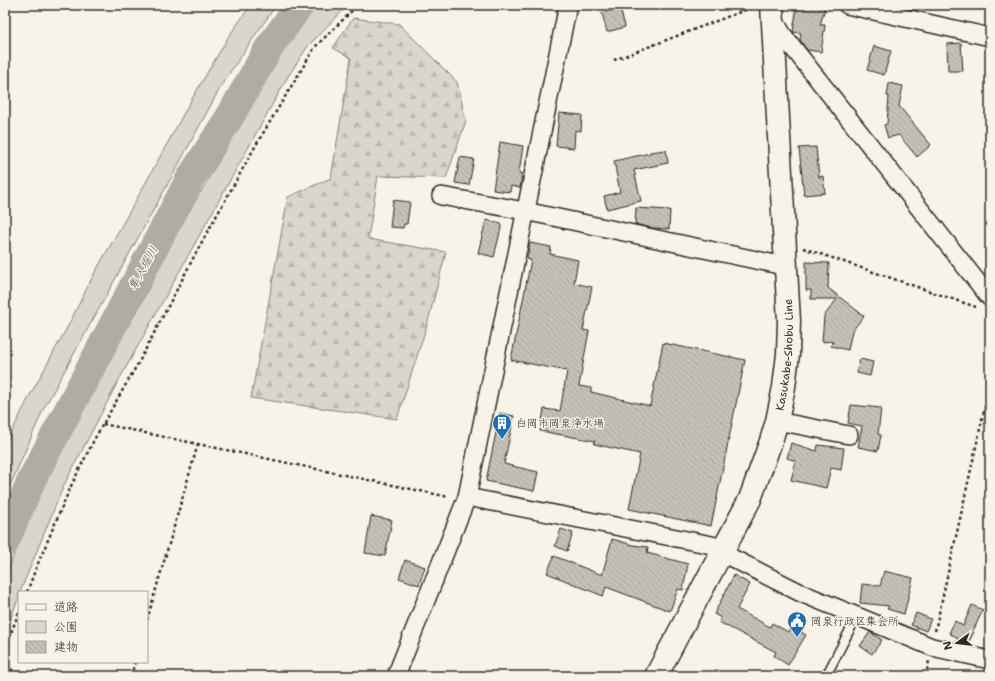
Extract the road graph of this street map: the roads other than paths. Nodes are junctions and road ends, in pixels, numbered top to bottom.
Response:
1 (568, 5) edge
2 (847, 5) edge
3 (766, 8) edge
4 (990, 37) edge
5 (441, 196) dead end
6 (526, 211) junction
7 (786, 268) junction
8 (986, 303) edge
9 (777, 421) junction
10 (849, 435) dead end
11 (466, 499) junction
12 (723, 550) junction
13 (857, 616) junction
14 (990, 660) edge
15 (396, 676) edge
16 (656, 676) edge
17 (826, 676) edge

1 - 6 street
2 - 4 street
3 - 7 main road, Kasukabe-Shobu Line
3 - 8 street
5 - 6 street
6 - 7 street
6 - 11 street
7 - 9 main road, Kasukabe-Shobu Line
9 - 10 street
9 - 12 main road, Kasukabe-Shobu Line
11 - 12 street
11 - 15 street
12 - 13 street
12 - 16 main road, Kasukabe-Shobu Line
13 - 14 street
13 - 17 lane

